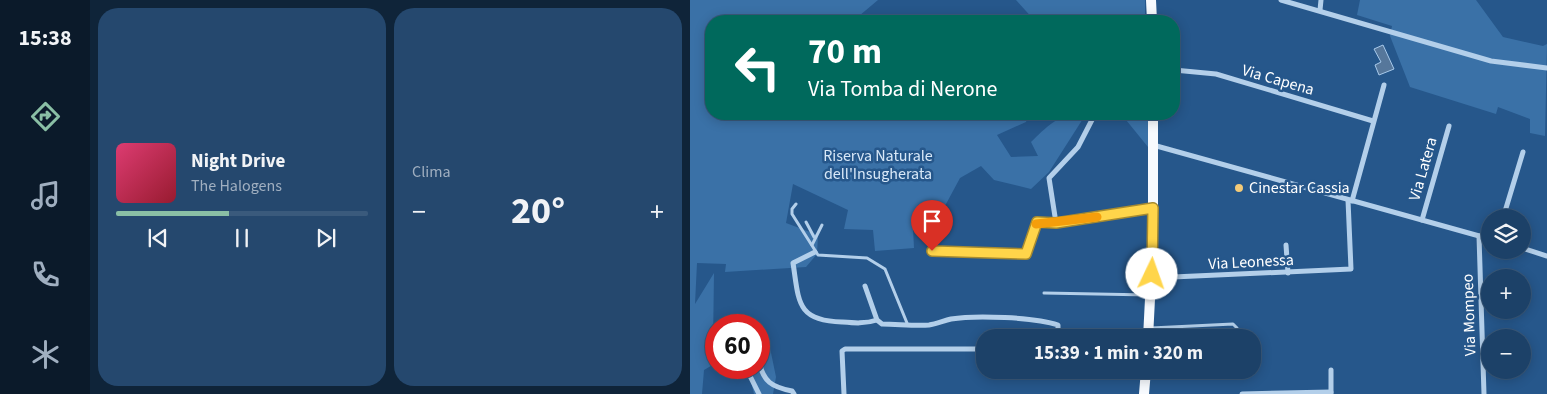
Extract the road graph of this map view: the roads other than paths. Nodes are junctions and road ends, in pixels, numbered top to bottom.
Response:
1 (1151, 0) edge
2 (1281, 0) edge
3 (1321, 0) edge
4 (1320, 10) junction
5 (1152, 15) edge
6 (1547, 68) edge
7 (1180, 71) edge
8 (1384, 85) dead end
9 (1092, 120) edge
10 (1153, 120) edge
11 (1373, 121) junction
12 (1449, 126) dead end
13 (1153, 145) junction
14 (1523, 152) dead end
15 (1350, 201) junction
16 (796, 204) dead end
17 (1153, 208) junction
18 (1506, 209) edge
19 (1422, 220) junction
20 (806, 222) dead end
21 (1056, 223) junction
22 (822, 225) dead end
23 (1479, 236) joint
24 (814, 237) junction
25 (1286, 244) dead end
26 (811, 246) junction
27 (932, 251) dead end
28 (1531, 251) edge
29 (815, 252) junction
30 (1547, 256) edge
31 (1288, 273) junction
32 (1152, 276) junction
33 (865, 286) dead end
34 (1044, 293) dead end
35 (1136, 294) junction
36 (1150, 295) junction
37 (877, 320) junction
38 (908, 324) junction
39 (1058, 329) edge
40 (1148, 329) edge
41 (1186, 329) edge
42 (1237, 329) edge
43 (976, 349) edge
44 (1330, 370) dead end
45 (752, 379) edge
46 (764, 379) edge
47 (1145, 379) edge
48 (1331, 393) edge
49 (759, 394) edge
50 (794, 394) edge
51 (844, 394) edge
52 (1144, 394) edge
53 (1242, 394) edge
54 (1484, 394) edge

1 - 5 main road
2 - 4 street
3 - 4 street
4 - 6 street
7 - 11 street, Via Capena
8 - 11 street
9 - 21 street
10 - 13 main road
11 - 15 street
12 - 19 street, Via Latera
13 - 15 street
13 - 17 main road
14 - 18 street
15 - 19 street
15 - 31 street, Via Leonessa
16 - 26 lane
17 - 21 street
17 - 32 main road
19 - 23 street
20 - 24 lane
21 - 27 street
22 - 24 lane
23 - 54 street, Via Mompeo
24 - 26 lane
25 - 31 street
26 - 29 lane
28 - 30 street
29 - 37 street
29 - 38 lane
31 - 32 street, Via Leonessa
32 - 35 lane
32 - 36 main road
33 - 37 street
34 - 35 lane
35 - 36 lane
36 - 40 main road
37 - 38 street
38 - 39 street
41 - 42 lane
43 - 51 street
44 - 48 street
45 - 49 street
46 - 50 street
47 - 52 main road
48 - 53 street

